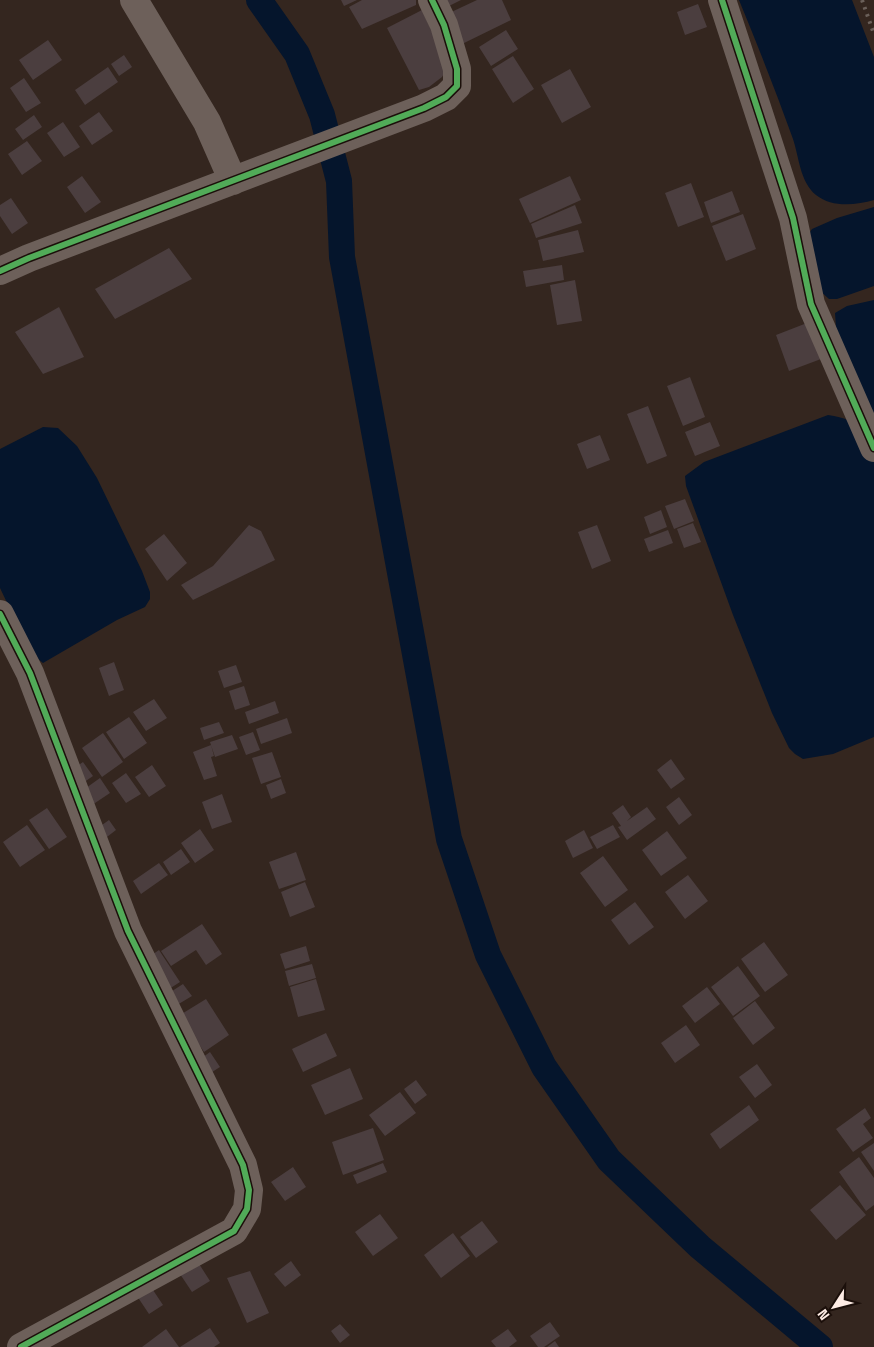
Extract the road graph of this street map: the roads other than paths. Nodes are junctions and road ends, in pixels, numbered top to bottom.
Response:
1 (134, 0) edge
2 (432, 0) edge
3 (722, 0) edge
4 (243, 177) junction
5 (0, 271) edge
6 (874, 448) edge
7 (0, 614) edge
8 (21, 1347) edge

1 - 4 street
2 - 4 street
3 - 6 street
4 - 5 street
7 - 8 street

